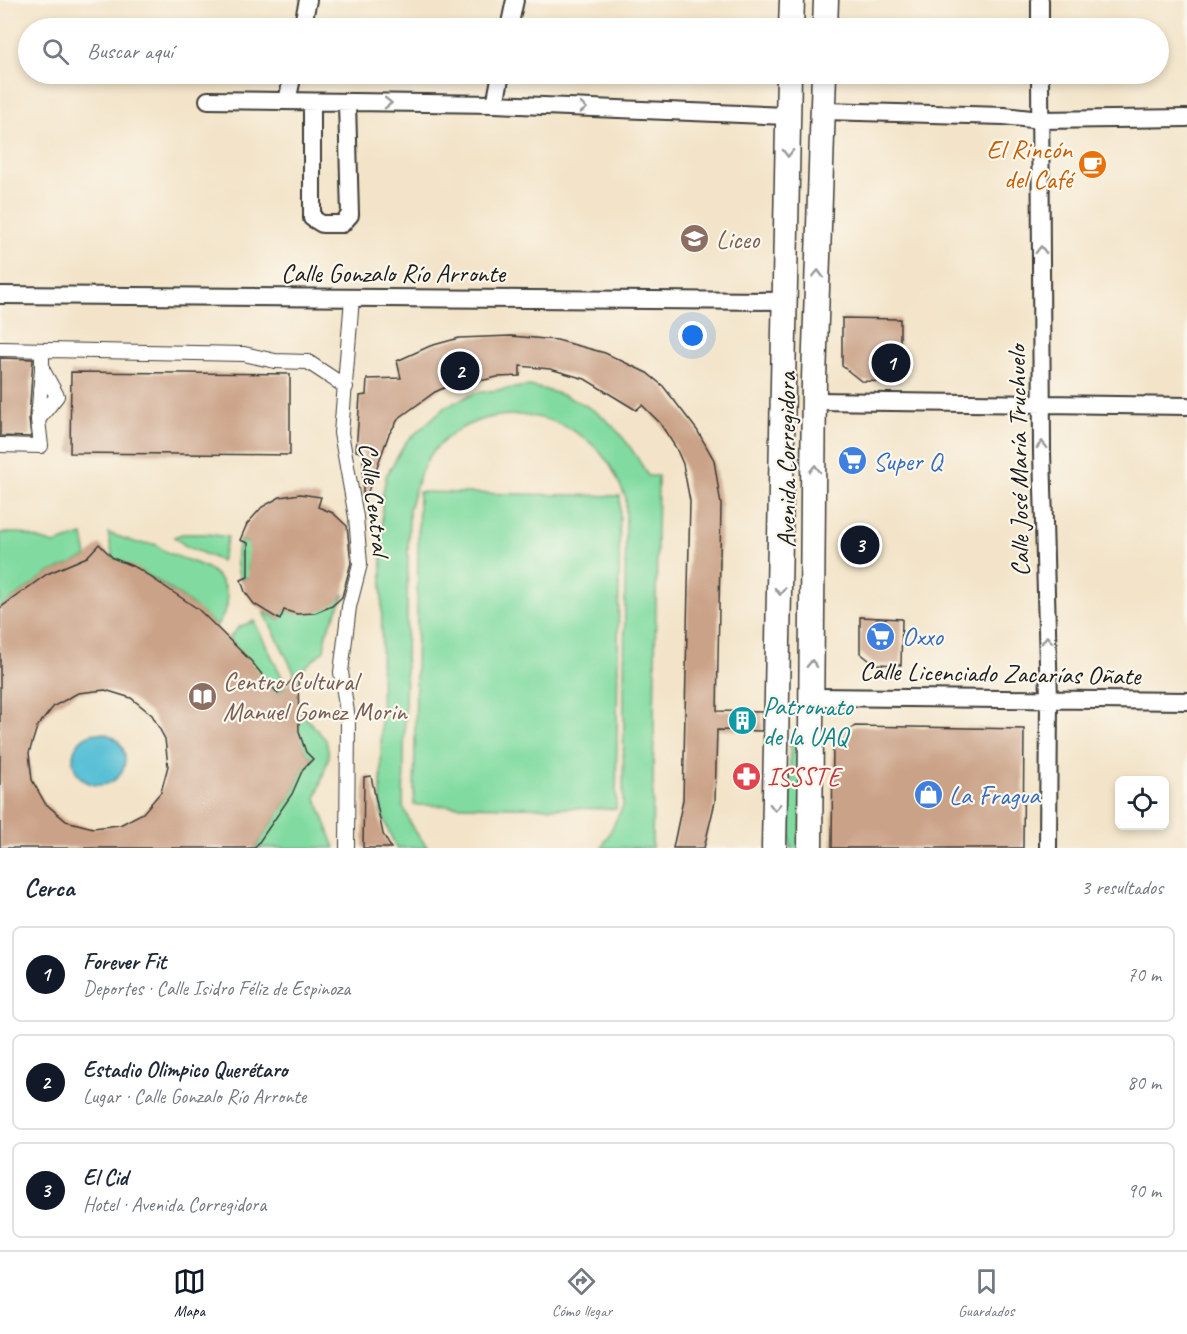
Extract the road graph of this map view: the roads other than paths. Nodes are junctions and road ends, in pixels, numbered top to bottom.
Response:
1 (308, 0) edge
2 (515, 0) edge
3 (792, 0) edge
4 (826, 0) edge
5 (1040, 0) edge
6 (304, 18) edge
7 (511, 18) edge
8 (791, 18) edge
9 (825, 18) edge
10 (1040, 18) edge
11 (291, 84) edge
12 (499, 84) edge
13 (789, 84) edge
14 (824, 84) edge
15 (1040, 84) edge
16 (208, 100) dead end
17 (287, 101) junction
18 (347, 103) junction
19 (312, 104) junction
20 (495, 104) junction
21 (824, 111) junction
22 (788, 116) junction
23 (1187, 118) edge
24 (1041, 120) junction
25 (0, 295) edge
26 (352, 298) junction
27 (786, 301) junction
28 (0, 349) edge
29 (42, 350) junction
30 (346, 387) junction
31 (815, 401) junction
32 (1041, 404) junction
33 (1187, 406) edge
34 (0, 445) edge
35 (813, 697) junction
36 (1049, 699) junction
37 (1187, 701) edge
38 (347, 848) edge
39 (774, 848) edge
40 (810, 848) edge
41 (1048, 848) edge

1 - 6 street
2 - 7 street
3 - 8 main road
4 - 9 main road
5 - 10 street
11 - 17 street
12 - 20 street
13 - 22 main road, Avenida Corregidora
14 - 21 main road, Avenida Corregidora
15 - 24 street, Calle José María Truchuelo
16 - 17 street
17 - 19 street
18 - 19 street
18 - 19 street
18 -> 20 street
20 -> 22 street
21 - 24 street
31 -> 21 main road, Avenida Corregidora
22 -> 27 main road, Avenida Corregidora
23 - 24 street
32 -> 24 street, Calle José María Truchuelo
25 - 26 street, Calle Gonzalo Río Arronte
26 - 27 street, Calle Gonzalo Río Arronte
26 - 30 street, Calle Central
27 -> 39 main road, Avenida Corregidora
28 - 29 street
29 - 30 street
29 - 34 street
30 - 38 street, Calle Central
31 - 32 street
35 -> 31 main road, Avenida Corregidora
32 - 33 street
36 -> 32 street, Calle José María Truchuelo
35 - 36 street, Calle Licenciado Zacarías Oñate
35 - 40 main road, Avenida Corregidora
36 - 37 street, Calle Licenciado Zacarías Oñate
36 - 41 street, Calle José María Truchuelo

